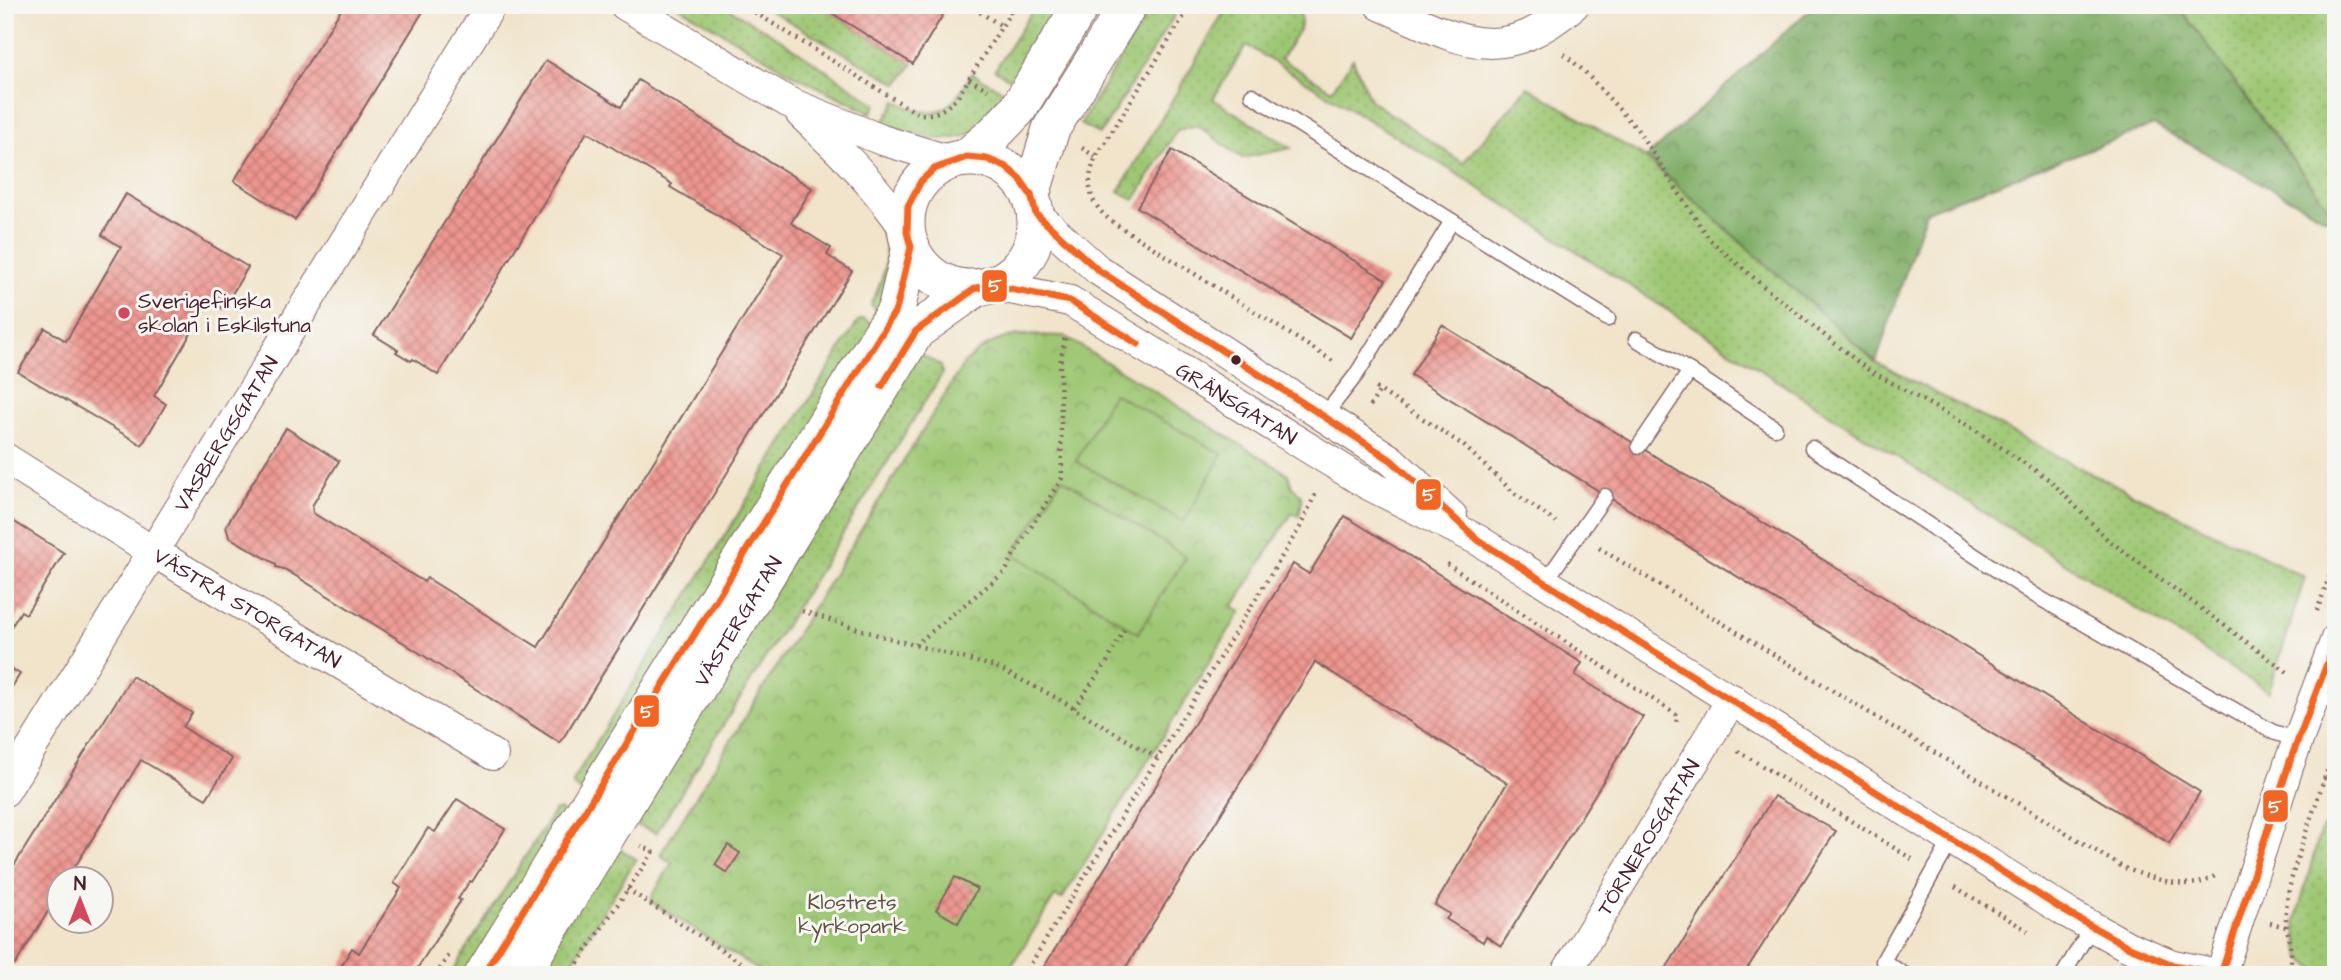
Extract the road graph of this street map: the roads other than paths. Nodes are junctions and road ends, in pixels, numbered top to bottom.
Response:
1 (491, 5) edge
2 (625, 5) edge
3 (1081, 5) edge
4 (1128, 5) edge
5 (1380, 5) edge
6 (1574, 5) edge
7 (1423, 14) edge
8 (1252, 95) dead end
9 (788, 102) junction
10 (959, 159) junction
11 (1034, 204) junction
12 (1452, 221) junction
13 (909, 239) junction
14 (984, 286) junction
15 (1608, 319) dead end
16 (1636, 339) dead end
17 (1690, 371) junction
18 (1324, 416) junction
19 (1775, 428) dead end
20 (1639, 446) dead end
21 (1812, 448) dead end
22 (5, 458) edge
23 (1605, 496) dead end
24 (1478, 540) junction
25 (152, 551) junction
26 (1545, 582) junction
27 (2336, 639) edge
28 (2314, 691) edge
29 (1732, 699) junction
30 (2298, 740) junction
31 (493, 755) dead end
32 (5, 791) edge
33 (1952, 839) junction
34 (2092, 926) junction
35 (2221, 974) edge
36 (483, 975) edge
37 (521, 975) edge
38 (1564, 975) edge
39 (1905, 975) edge
40 (2063, 975) edge

1 - 25 street, VASBERGSGATAN
2 - 9 street
3 - 10 street
4 - 11 street
5 - 7 street
6 - 7 street
8 - 12 lane
9 - 10 street
9 - 13 street
10 - 11 street
10 - 13 street
11 - 14 street
11 - 18 street, GRÄNSGATAN
12 - 15 lane
12 - 18 lane
13 - 14 street
13 - 36 street, VÄSTERGATAN
14 - 24 street, GRÄNSGATAN
14 - 37 street, VÄSTERGATAN
16 - 17 lane
17 - 19 lane
17 - 20 lane
18 - 24 street, GRÄNSGATAN
21 - 30 lane
22 - 25 street, VÄSTRA STORGATAN
23 - 26 lane
24 - 26 street, GRÄNSGATAN
25 - 31 street, VÄSTRA STORGATAN
25 - 32 street, VASBERGSGATAN
26 - 29 street, GRÄNSGATAN
27 - 28 street
28 - 30 street
29 - 33 street, GRÄNSGATAN
29 - 38 street, TÖRNEROSGATAN
30 - 35 street
33 - 34 street, GRÄNSGATAN
33 - 39 lane
34 - 35 street, GRÄNSGATAN
34 - 40 lane

